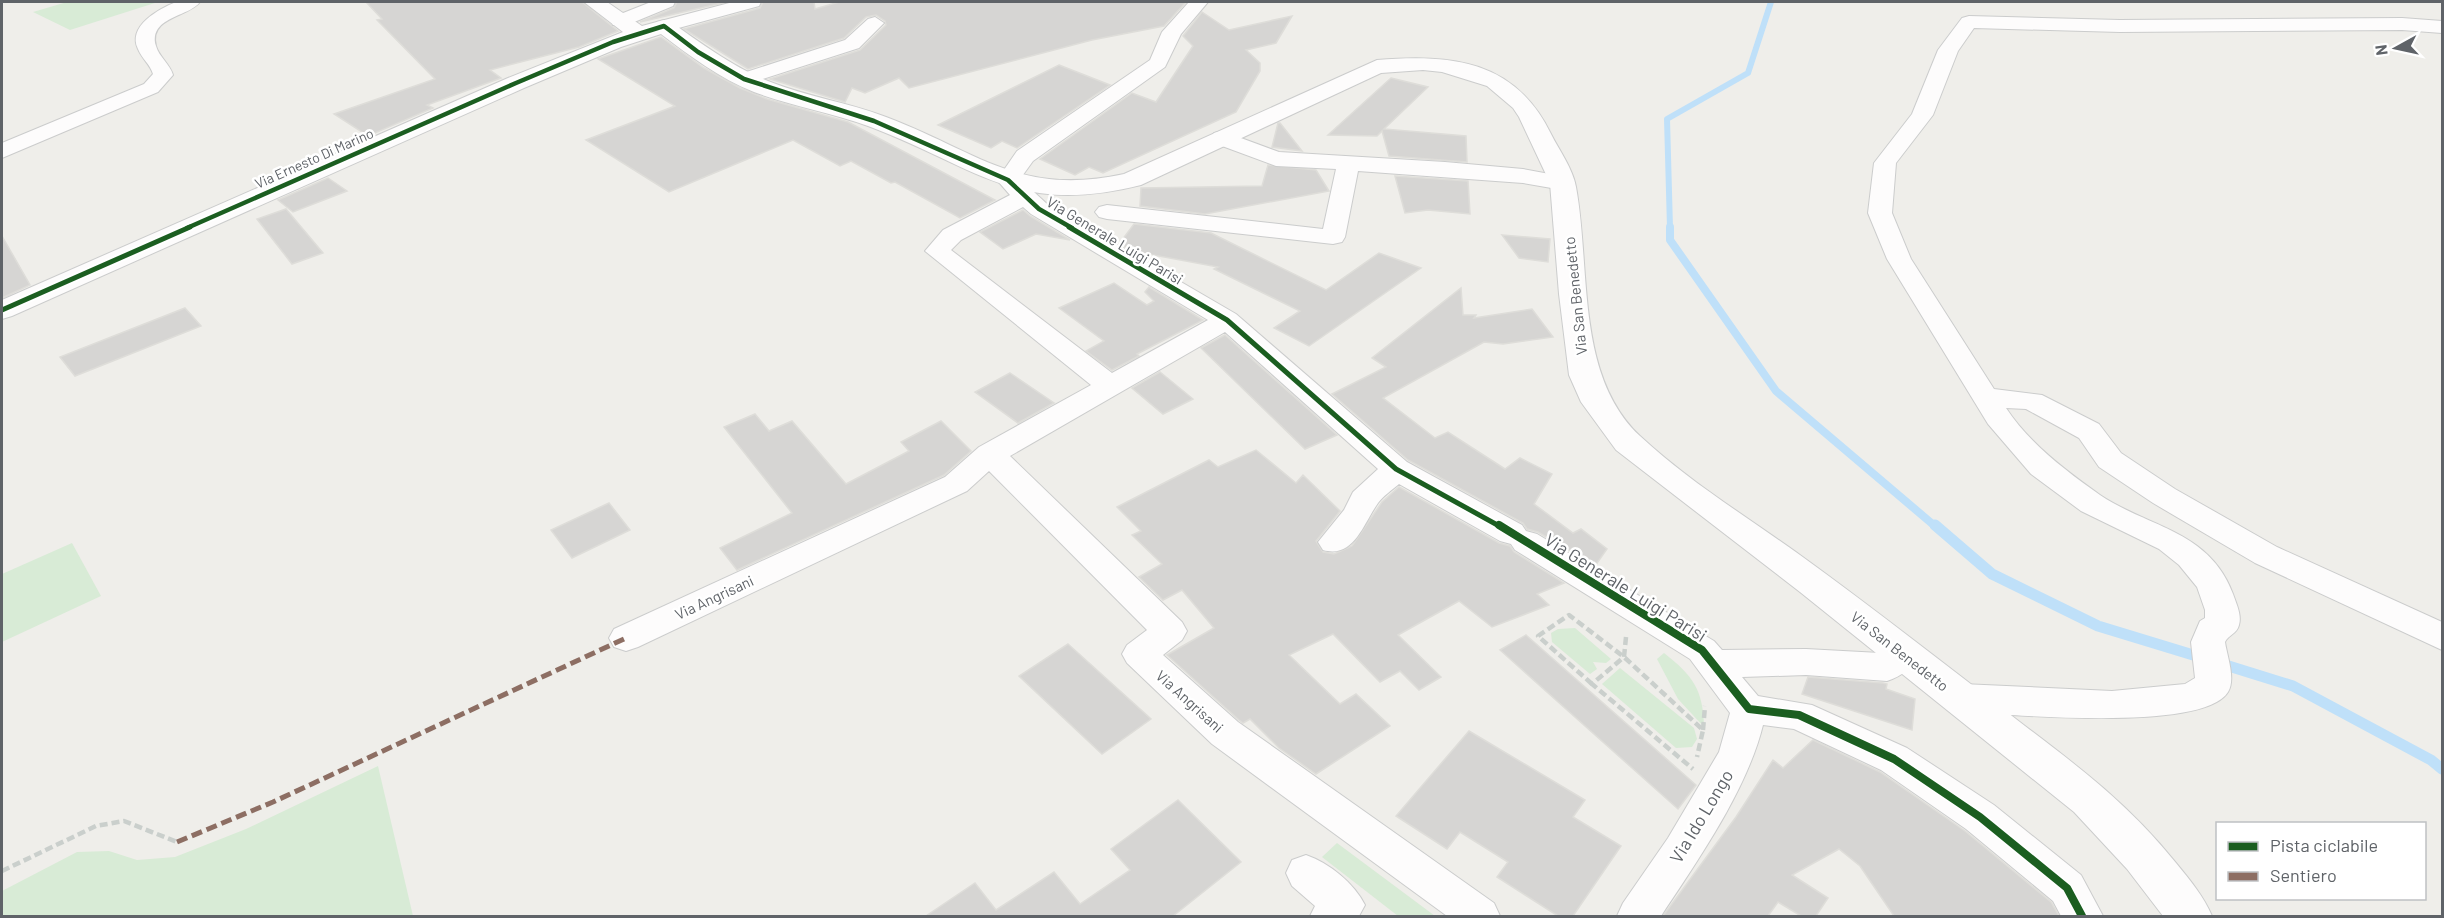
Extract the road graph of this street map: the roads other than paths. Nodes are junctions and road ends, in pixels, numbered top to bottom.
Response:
1 (191, 2) edge
2 (594, 2) edge
3 (666, 2) edge
4 (752, 2) edge
5 (1199, 2) edge
6 (2247, 8) dead end
7 (692, 19) junction
8 (875, 23) dead end
9 (2268, 25) junction
10 (664, 26) junction
11 (629, 27) junction
12 (2442, 27) edge
13 (744, 79) junction
14 (1222, 138) junction
15 (2, 151) edge
16 (1348, 164) junction
17 (1563, 183) junction
18 (1016, 188) junction
19 (1107, 212) dead end
20 (2, 310) edge
21 (1227, 320) junction
22 (1110, 386) junction
23 (1983, 397) junction
24 (990, 454) junction
25 (1396, 469) junction
26 (1334, 542) dead end
27 (2442, 637) edge
28 (626, 638) dead end
29 (1902, 654) junction
30 (1712, 663) junction
31 (1962, 698) junction
32 (1749, 709) junction
33 (1306, 873) dead end
34 (1331, 916) edge
35 (1479, 916) edge
36 (1638, 916) edge
37 (2082, 916) edge
38 (2189, 916) edge

1 - 15 street
2 - 11 street
3 - 7 street
3 - 11 street
4 - 7 street
5 - 18 street
6 - 9 street
7 - 10 street
8 - 13 street
9 - 12 street
9 - 23 street
10 - 11 street
10 - 13 street, Via Generale Luigi Parisi
11 - 20 street, Via Ernesto Di Marino
13 - 18 street, Via Generale Luigi Parisi
14 - 16 street
14 - 17 street, Via San Benedetto
14 - 18 street, Via San Benedetto
16 - 17 street
16 - 19 street
17 - 29 street, Via San Benedetto
18 - 21 street, Via Generale Luigi Parisi
18 - 22 street
21 - 22 street, Via Angrisani
21 - 25 street, Via Generale Luigi Parisi
22 - 24 street, Via Angrisani
23 - 27 street
23 - 31 street
24 - 28 street, Via Angrisani
24 - 35 street, Via Angrisani
25 - 26 street
25 - 30 street, Via Generale Luigi Parisi
29 - 30 street
29 - 31 street, Via San Benedetto
30 - 32 street, Via Generale Luigi Parisi
31 - 38 street, Via San Benedetto
32 - 36 street, Via Ido Longo
32 - 37 street
33 - 34 street

